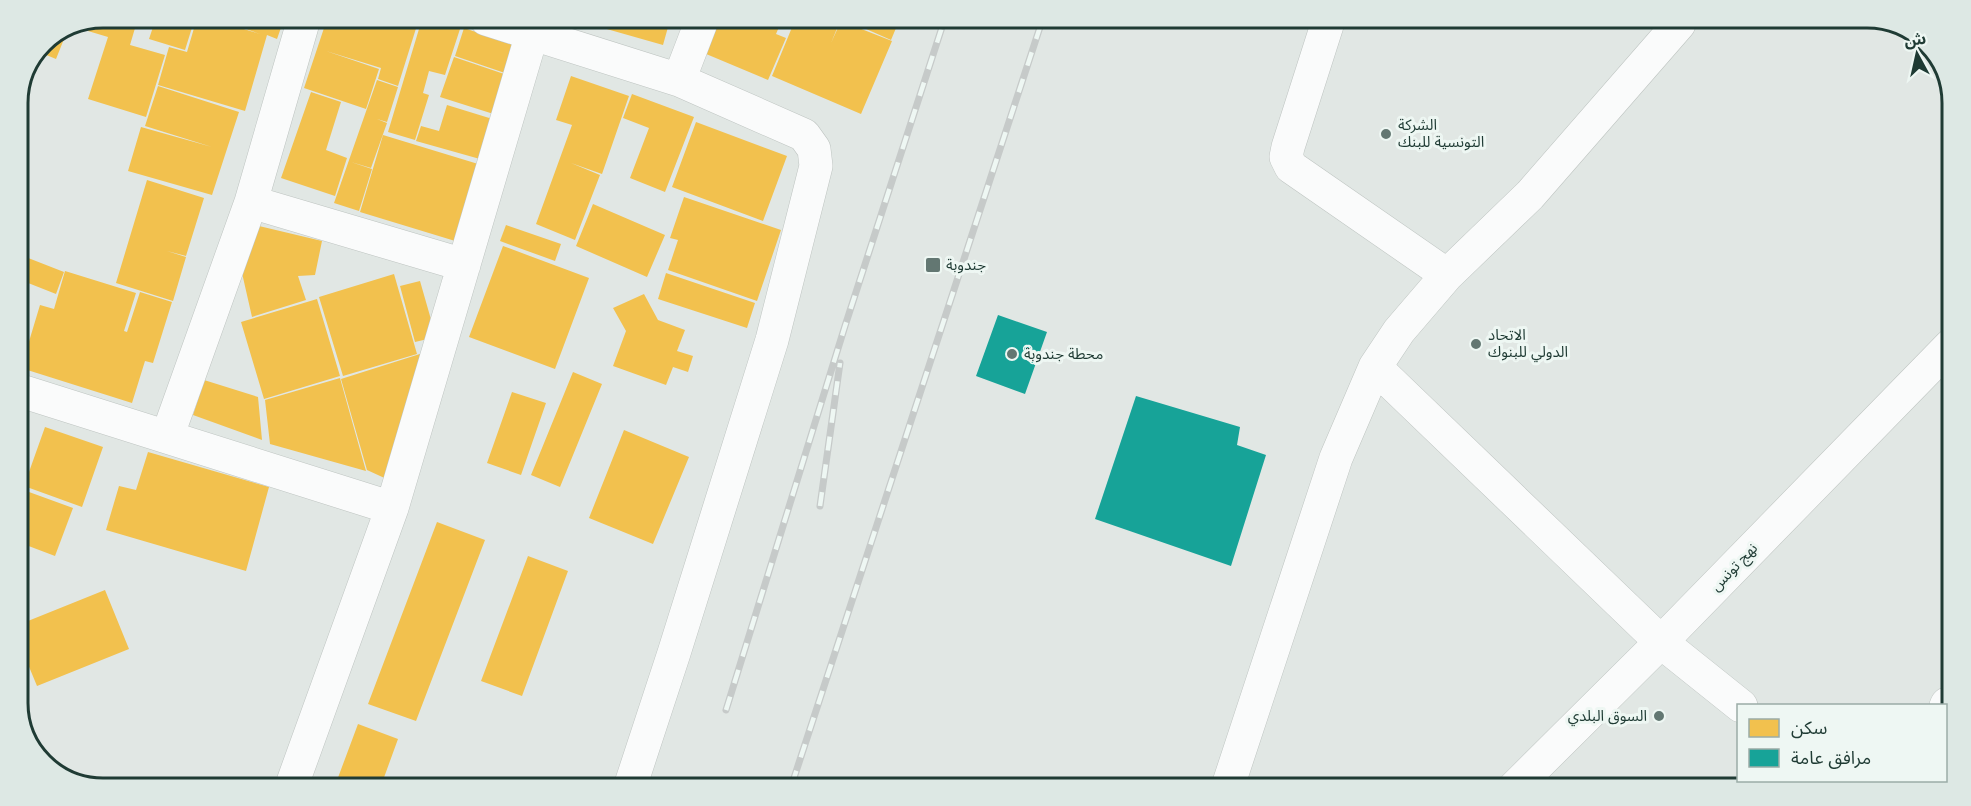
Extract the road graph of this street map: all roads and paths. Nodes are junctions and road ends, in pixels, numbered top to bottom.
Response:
1 (301, 28) edge
2 (513, 28) edge
3 (699, 28) edge
4 (1326, 28) edge
5 (1675, 28) edge
6 (531, 34) junction
7 (679, 80) junction
8 (251, 202) junction
9 (464, 265) junction
10 (1447, 275) junction
11 (1942, 354) edge
12 (1375, 367) junction
13 (29, 393) edge
14 (167, 437) junction
15 (392, 508) junction
16 (1661, 642) junction
17 (1740, 704) edge
18 (294, 778) edge
19 (633, 778) edge
20 (1231, 778) edge
21 (1524, 778) edge

1 - 8 street
2 - 6 street
3 - 7 street
4 - 10 street
5 - 10 street
6 - 7 street
6 - 9 street
7 - 19 street
8 - 9 street
8 - 14 street
9 - 15 street
10 - 12 street
11 - 16 street, نهج تونس
12 - 16 street
12 - 20 street
13 - 14 street
14 - 15 street
15 - 18 street
16 - 17 street
16 - 21 street, نهج تونس

